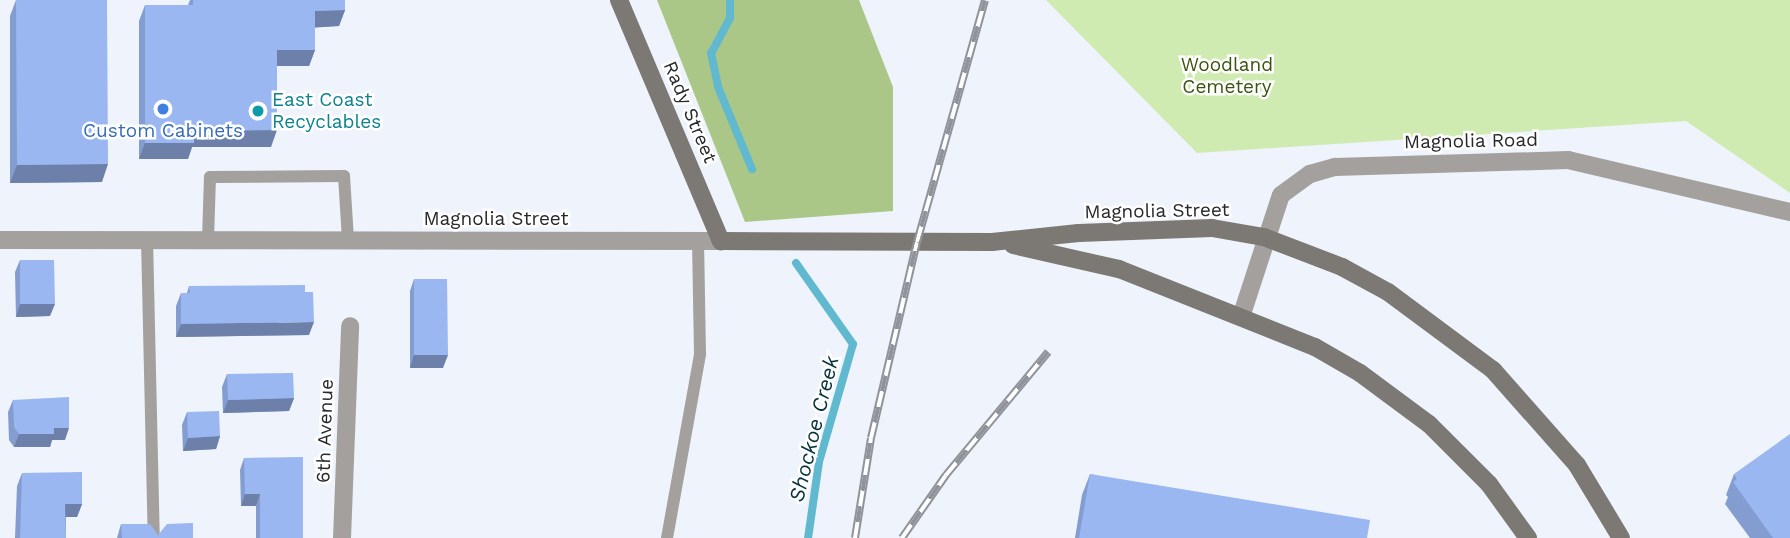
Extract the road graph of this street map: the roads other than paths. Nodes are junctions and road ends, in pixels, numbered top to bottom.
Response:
1 (620, 0) edge
2 (1790, 212) edge
3 (1264, 237) junction
4 (147, 239) junction
5 (0, 240) edge
6 (208, 240) junction
7 (348, 240) junction
8 (698, 241) junction
9 (721, 242) junction
10 (992, 242) junction
11 (1242, 314) junction
12 (350, 326) dead end
13 (154, 538) edge
14 (342, 538) edge
15 (667, 538) edge
16 (1528, 538) edge
17 (1621, 538) edge

1 - 9 main road, Rady Street
2 - 3 street, Magnolia Road
3 - 10 main road, Magnolia Street
3 - 11 street, Magnolia Road
3 - 17 main road, Magnolia Street
4 - 5 street, Magnolia Street
4 - 6 street, Magnolia Street
4 - 13 lane
6 - 7 street, Magnolia Street
6 - 7 lane
7 - 8 street, Magnolia Street
8 - 9 street, Magnolia Street
8 - 15 lane
9 - 10 main road, Magnolia Street
10 - 11 main road, Magnolia Street
11 - 16 main road, Magnolia Street
12 - 14 street, 6th Avenue

